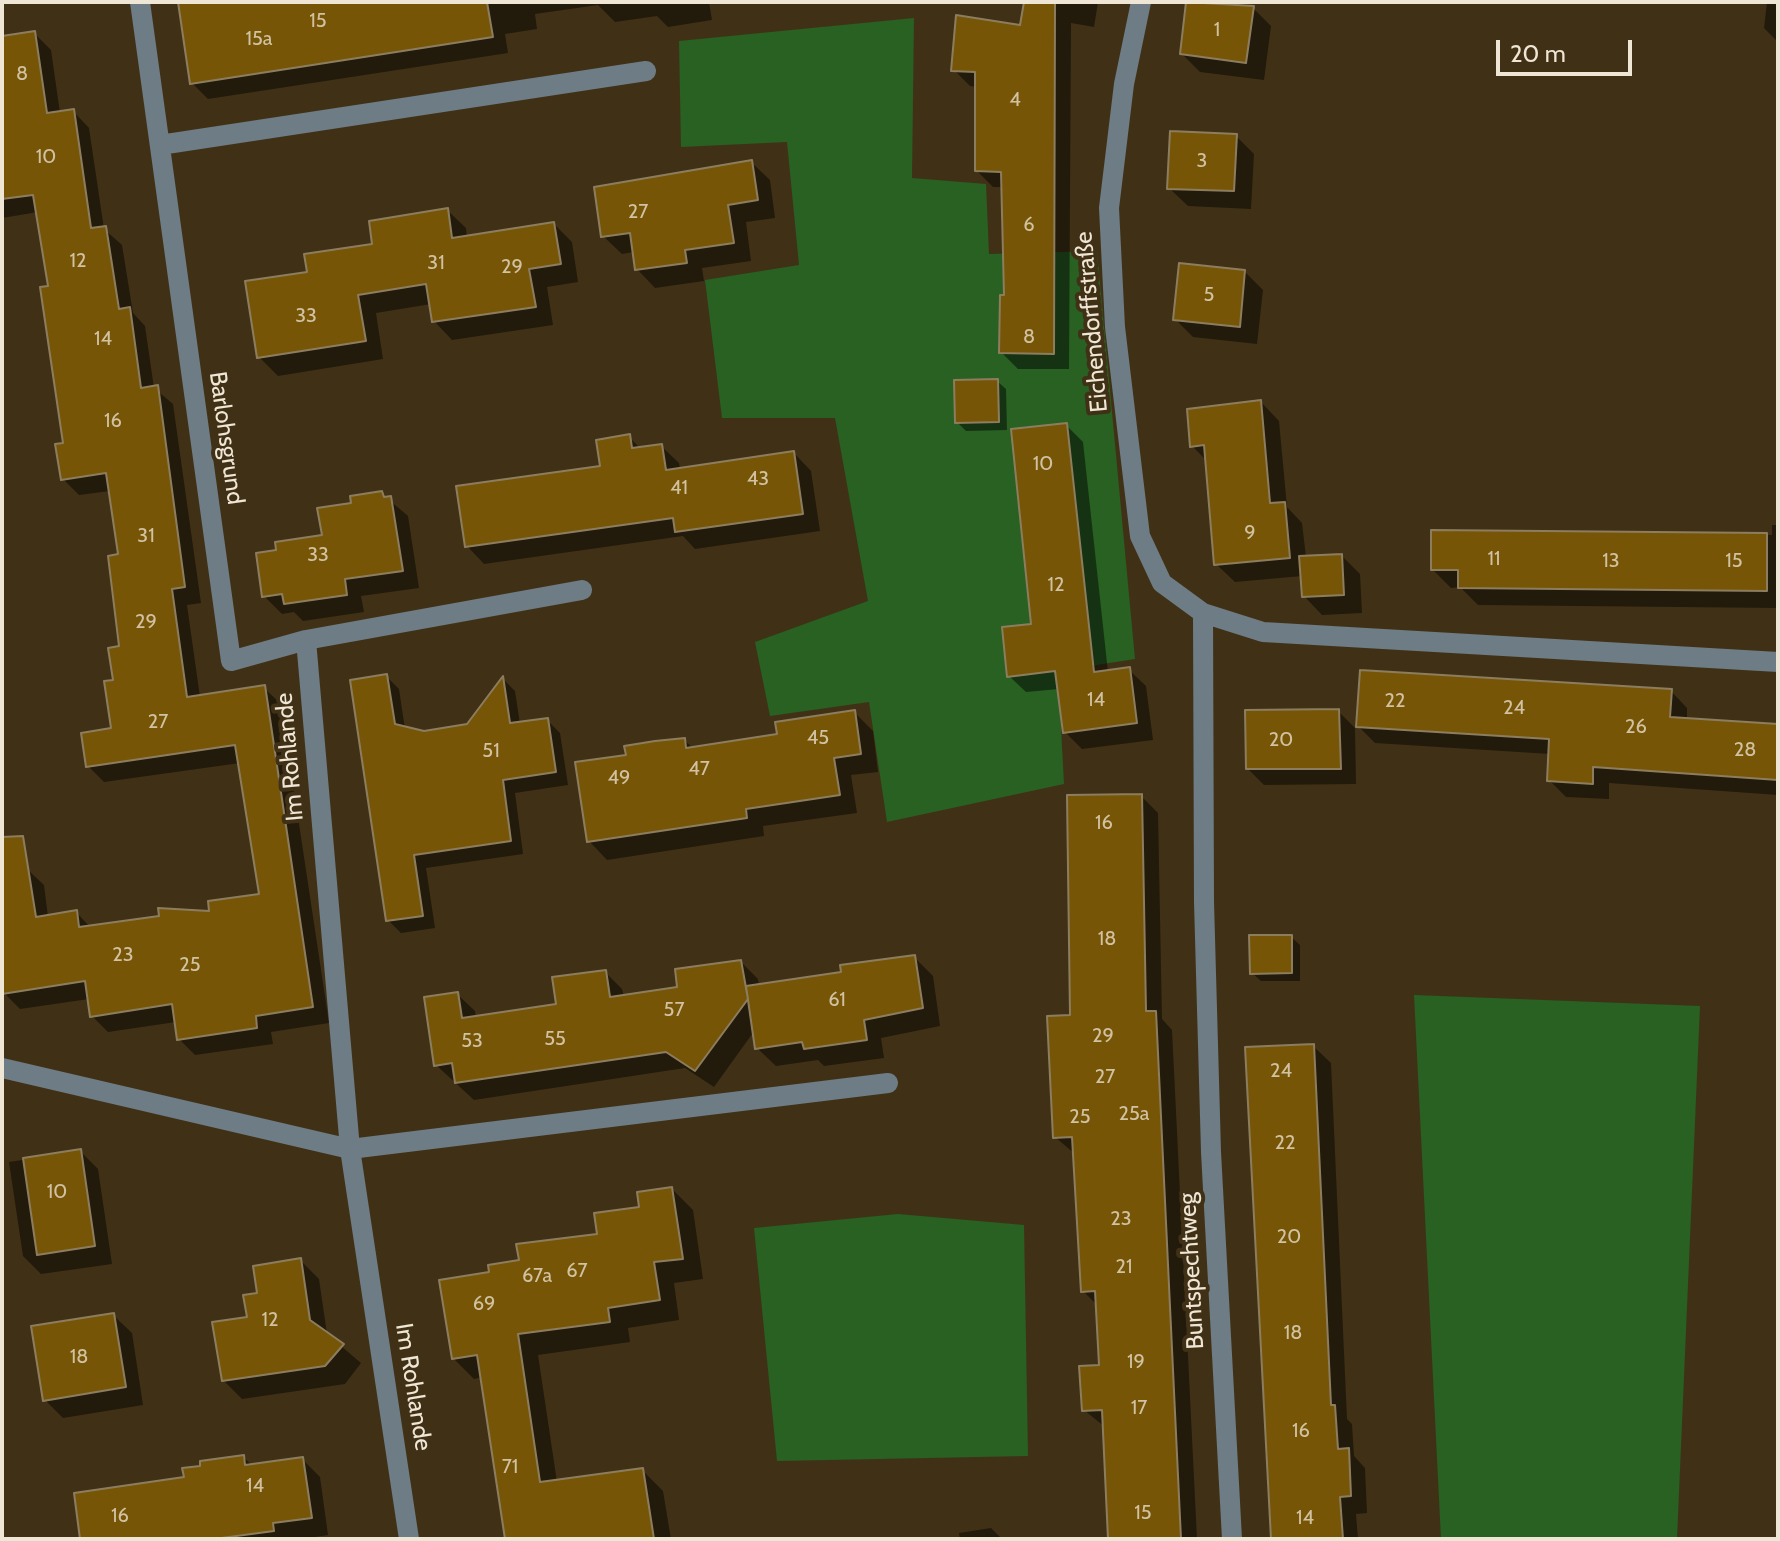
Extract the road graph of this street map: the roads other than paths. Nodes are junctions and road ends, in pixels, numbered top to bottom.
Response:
1 (140, 2) edge
2 (1141, 2) edge
3 (646, 71) dead end
4 (160, 145) junction
5 (582, 590) dead end
6 (1203, 613) junction
7 (306, 640) junction
8 (1778, 662) edge
9 (2, 1068) edge
10 (888, 1083) dead end
11 (350, 1149) junction
12 (409, 1539) edge
13 (1232, 1539) edge

1 - 4 street, Barlohsgrund
2 - 6 street, Eichendorffstraße
3 - 4 street
4 - 7 street, Barlohsgrund
5 - 7 street
6 - 8 street, Eichendorffstraße
6 - 13 street, Buntspechtweg
7 - 11 street, Im Rohlande
9 - 11 street
10 - 11 street
11 - 12 street, Im Rohlande

